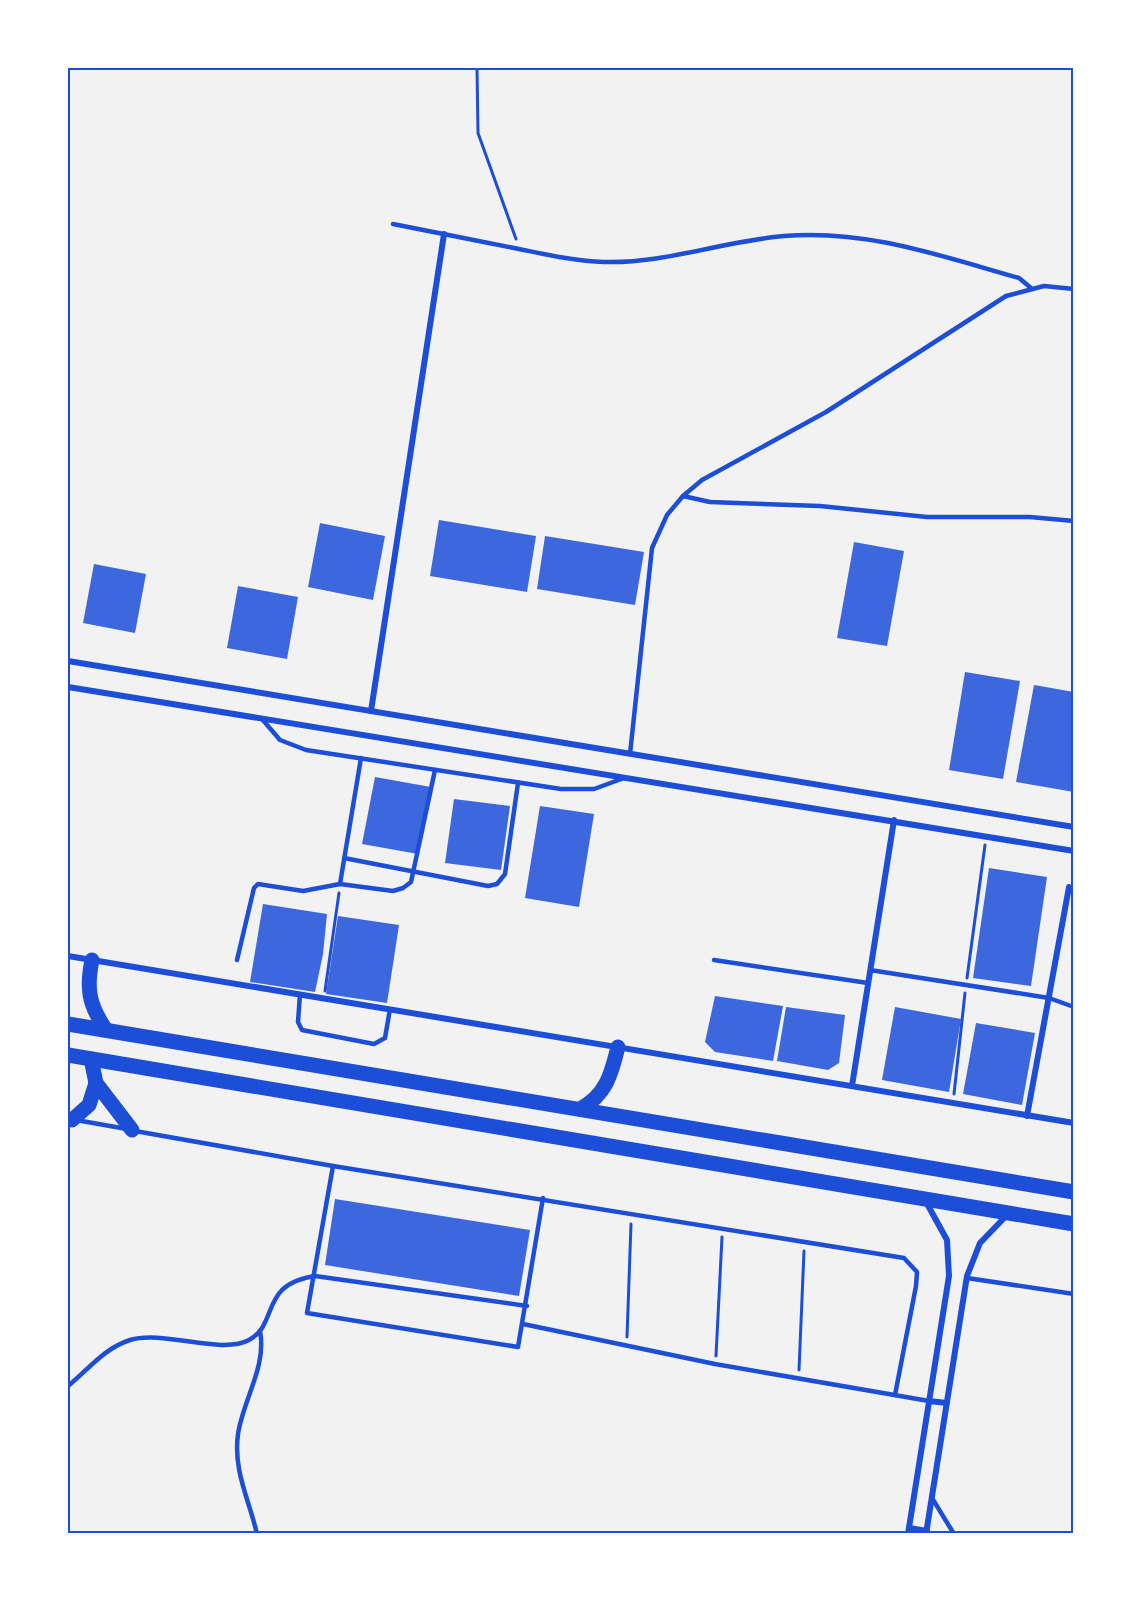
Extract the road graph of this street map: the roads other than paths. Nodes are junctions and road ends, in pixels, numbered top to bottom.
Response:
1 (393, 224) dead end
2 (444, 234) junction
3 (1031, 288) junction
4 (1074, 288) edge
5 (682, 496) junction
6 (1074, 521) edge
7 (68, 661) edge
8 (68, 687) edge
9 (371, 711) junction
10 (262, 719) junction
11 (630, 754) junction
12 (361, 758) junction
13 (435, 770) junction
14 (625, 778) junction
15 (518, 783) junction
16 (894, 820) junction
17 (1074, 827) edge
18 (1074, 851) edge
19 (344, 858) junction
20 (415, 872) junction
21 (340, 884) junction
22 (1069, 887) dead end
23 (68, 956) edge
24 (92, 960) junction
25 (237, 960) dead end
26 (714, 960) dead end
27 (870, 970) junction
28 (868, 983) junction
29 (300, 994) junction
30 (1049, 998) junction
31 (1074, 1007) edge
32 (390, 1010) junction
33 (68, 1024) edge
34 (105, 1030) junction
35 (618, 1047) junction
36 (68, 1055) edge
37 (91, 1059) junction
38 (96, 1083) junction
39 (852, 1086) junction
40 (580, 1109) junction
41 (1027, 1116) junction
42 (70, 1119) edge
43 (1074, 1123) edge
44 (132, 1130) junction
45 (333, 1166) junction
46 (1074, 1192) edge
47 (543, 1198) junction
48 (925, 1200) junction
49 (1007, 1214) junction
50 (1074, 1224) edge
51 (315, 1276) junction
52 (967, 1278) junction
53 (1074, 1294) edge
54 (526, 1306) junction
55 (523, 1324) junction
56 (260, 1331) junction
57 (68, 1386) edge
58 (895, 1395) junction
59 (929, 1401) junction
60 (947, 1403) junction
61 (932, 1498) junction
62 (908, 1531) edge
63 (926, 1532) edge
64 (257, 1533) edge
65 (954, 1533) edge

1 - 2 lane
2 - 3 lane
2 - 9 street
3 - 4 lane
3 - 5 lane
5 - 6 lane
5 - 11 lane
7 - 9 street
8 - 10 street
9 - 11 street
10 - 12 lane
10 - 14 street
11 - 17 street
12 - 13 lane
12 - 19 lane
13 - 15 lane
13 - 20 lane
14 - 15 lane
14 - 16 street
15 - 20 lane
16 - 18 street
16 - 27 street
19 - 20 lane
19 - 21 lane
20 - 21 lane
21 - 25 lane
22 - 30 street
23 - 24 street
24 - 29 street
24 - 34 main road
26 - 28 lane
27 - 28 street
27 - 30 lane
28 - 39 street
29 - 32 street
29 - 32 lane
30 - 31 lane
30 - 41 street
32 - 35 street
33 - 34 main road
34 - 40 main road
35 - 39 street
35 - 40 main road
36 - 37 main road
37 - 38 main road
37 - 48 main road
38 - 42 main road
38 - 44 main road
39 - 41 street
40 - 46 main road
41 - 43 street
42 - 44 lane
44 - 45 lane
45 - 47 lane
45 - 51 lane
47 - 54 lane
47 - 58 lane
48 - 49 main road
48 - 59 street
49 - 50 main road
49 - 52 street
51 - 54 lane
51 - 55 lane
51 - 56 lane
52 - 53 lane
52 - 60 street
54 - 55 lane
55 - 58 lane
56 - 57 lane
56 - 64 lane
58 - 59 lane
59 - 60 street
59 - 62 street
60 - 61 street
61 - 63 street
61 - 65 lane
62 - 63 street

